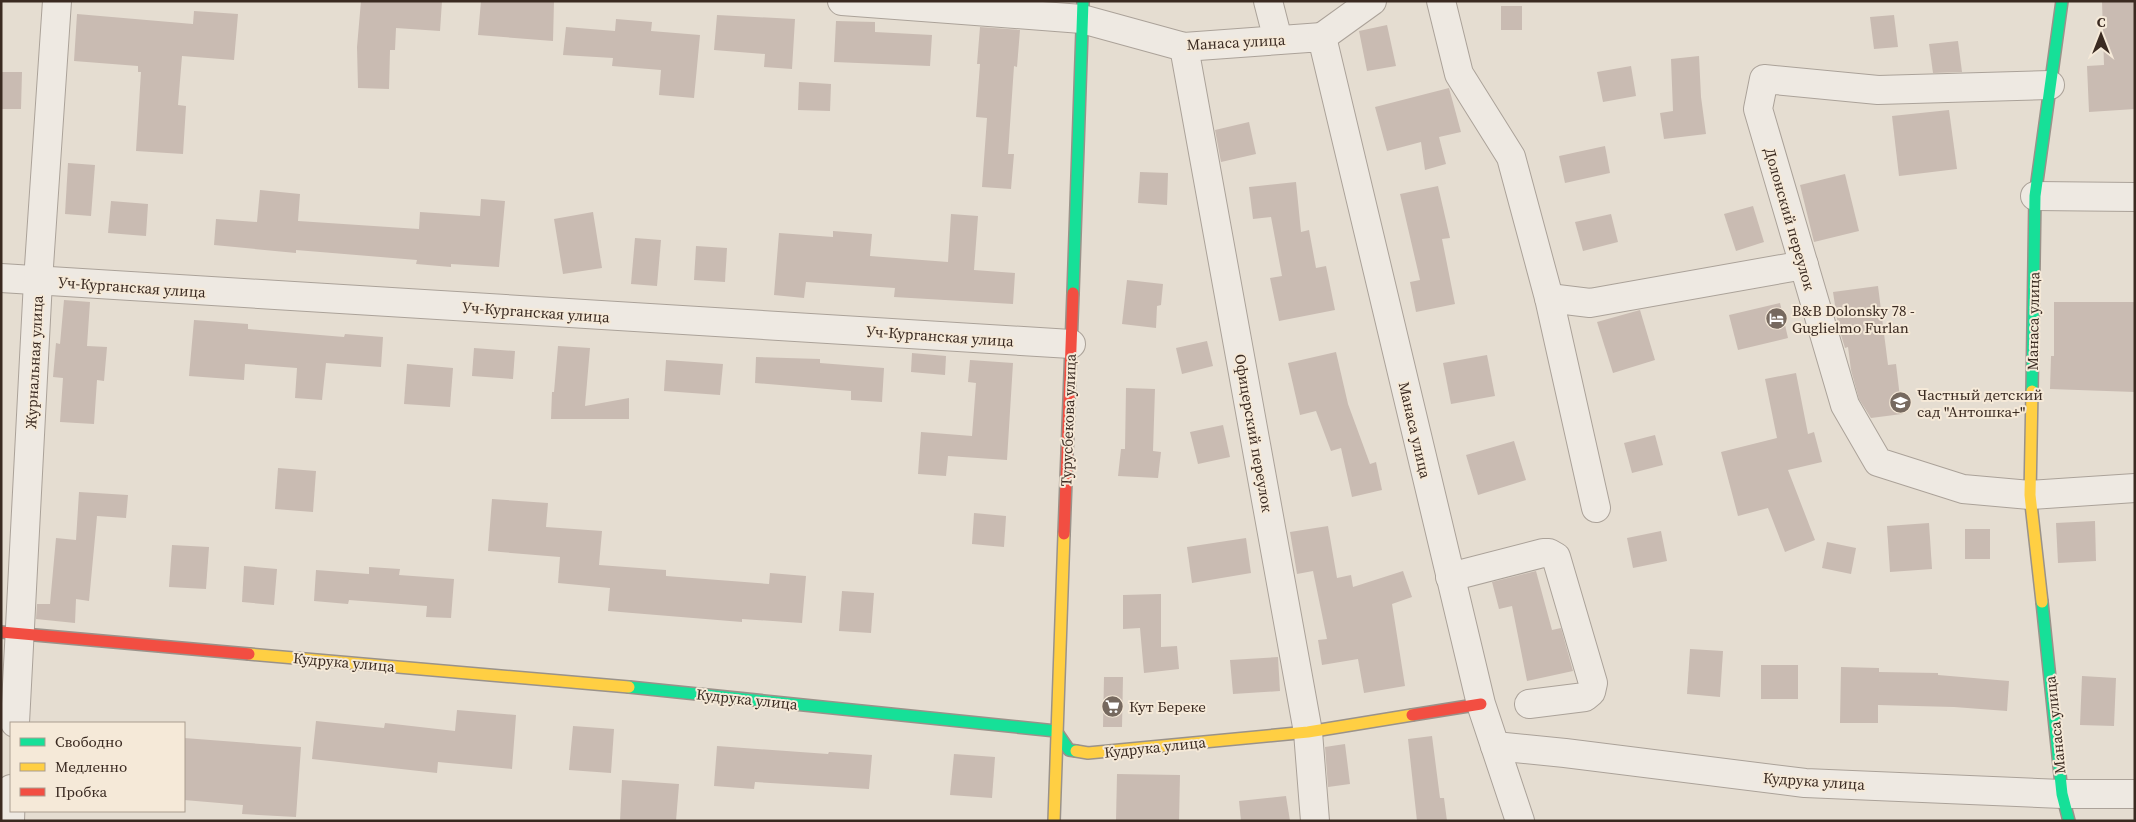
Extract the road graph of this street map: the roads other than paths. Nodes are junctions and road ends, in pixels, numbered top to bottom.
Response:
1 (57, 1) edge
2 (842, 1) edge
3 (1268, 1) edge
4 (1372, 1) edge
5 (1441, 1) edge
6 (2062, 1) edge
7 (1082, 10) edge
8 (1322, 37) junction
9 (1278, 40) junction
10 (1184, 47) junction
11 (2050, 85) junction
12 (2035, 196) junction
13 (2135, 197) edge
14 (1804, 265) junction
15 (1, 278) edge
16 (38, 281) junction
17 (1549, 298) junction
18 (1071, 344) junction
19 (2135, 488) edge
20 (2030, 495) junction
21 (1596, 508) dead end
22 (1450, 577) junction
23 (10, 632) edge
24 (1481, 704) junction
25 (1529, 704) dead end
26 (15, 722) edge
27 (1056, 731) junction
28 (1308, 732) junction
29 (1494, 746) junction
30 (2062, 794) junction
31 (2135, 794) edge
32 (1054, 821) edge
33 (1315, 821) edge
34 (1520, 821) edge
35 (2069, 821) edge

1 - 16 street, Журнальная улица
2 - 7 street, Манаса улица
3 - 9 street
4 - 8 street
5 - 17 street
6 - 11 street, Манаса улица
7 - 10 street, Манаса улица
7 - 18 street, Турусбекова улица
8 - 9 street, Манаса улица
8 - 22 street, Манаса улица
9 - 10 street, Манаса улица
10 - 28 street, Офицерский переулок
11 - 12 street, Манаса улица
11 - 14 street, Долонский переулок
12 - 13 street
12 - 20 street, Манаса улица
14 - 17 street
14 - 20 street, Долонский переулок
15 - 16 street, Уч-Курганская улица
16 - 18 street, Уч-Курганская улица
16 - 23 street, Журнальная улица
17 - 21 street
18 - 27 street, Турусбекова улица
19 - 20 street, Долонский переулок
20 - 30 street, Манаса улица
22 - 24 street, Манаса улица
22 - 25 street
23 - 26 street, Журнальная улица
23 - 27 street, Кудрука улица
24 - 28 street, Кудрука улица
24 - 29 street, Манаса улица
27 - 28 street, Кудрука улица
27 - 32 street, Турусбекова улица
28 - 33 street, Офицерский переулок
29 - 30 street, Кудрука улица
29 - 34 street, Манаса улица
30 - 31 street, Кудрука улица
30 - 35 street, Манаса улица

